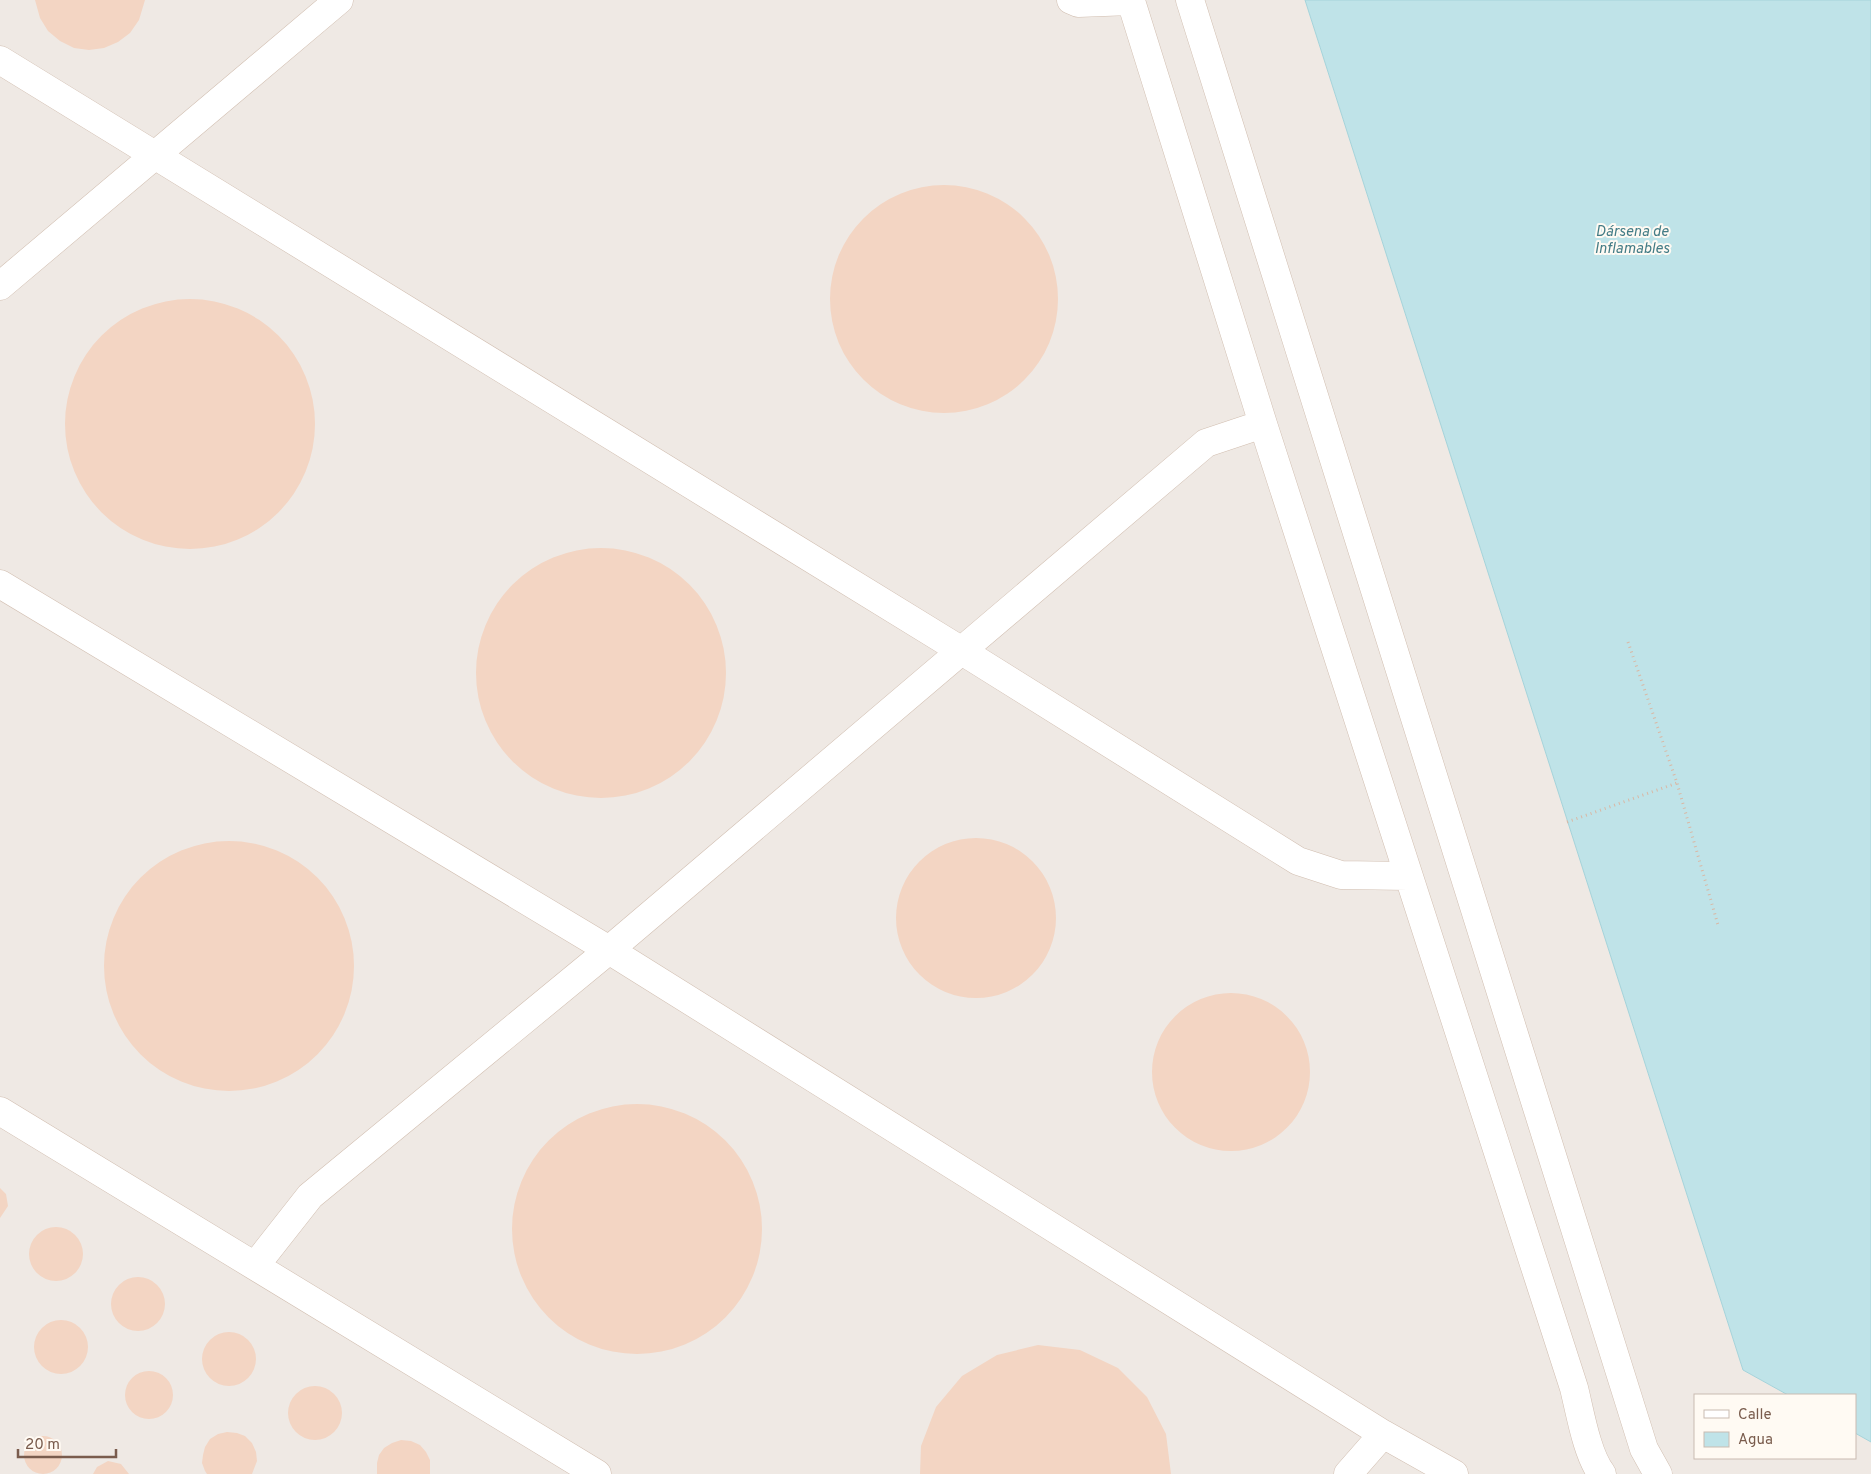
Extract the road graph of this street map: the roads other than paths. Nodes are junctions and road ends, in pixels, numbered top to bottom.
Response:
1 (339, 0) edge
2 (1071, 0) edge
3 (1131, 0) edge
4 (1190, 0) edge
5 (0, 60) edge
6 (156, 155) junction
7 (0, 286) edge
8 (1263, 424) junction
9 (0, 584) edge
10 (962, 651) junction
11 (1408, 876) junction
12 (609, 950) junction
13 (0, 1111) edge
14 (255, 1266) junction
15 (1383, 1434) junction
16 (1596, 1472) edge
17 (597, 1474) edge
18 (1348, 1474) edge
19 (1454, 1474) edge
20 (1658, 1474) edge

1 - 6 lane
2 - 3 lane
3 - 8 lane
4 - 20 lane
5 - 6 lane
6 - 7 lane
6 - 10 lane
8 - 10 lane
8 - 11 lane
9 - 12 lane
10 - 11 lane
10 - 12 lane
11 - 16 lane
12 - 14 lane
12 - 15 lane
13 - 14 lane
14 - 17 lane
15 - 18 lane
15 - 19 lane

